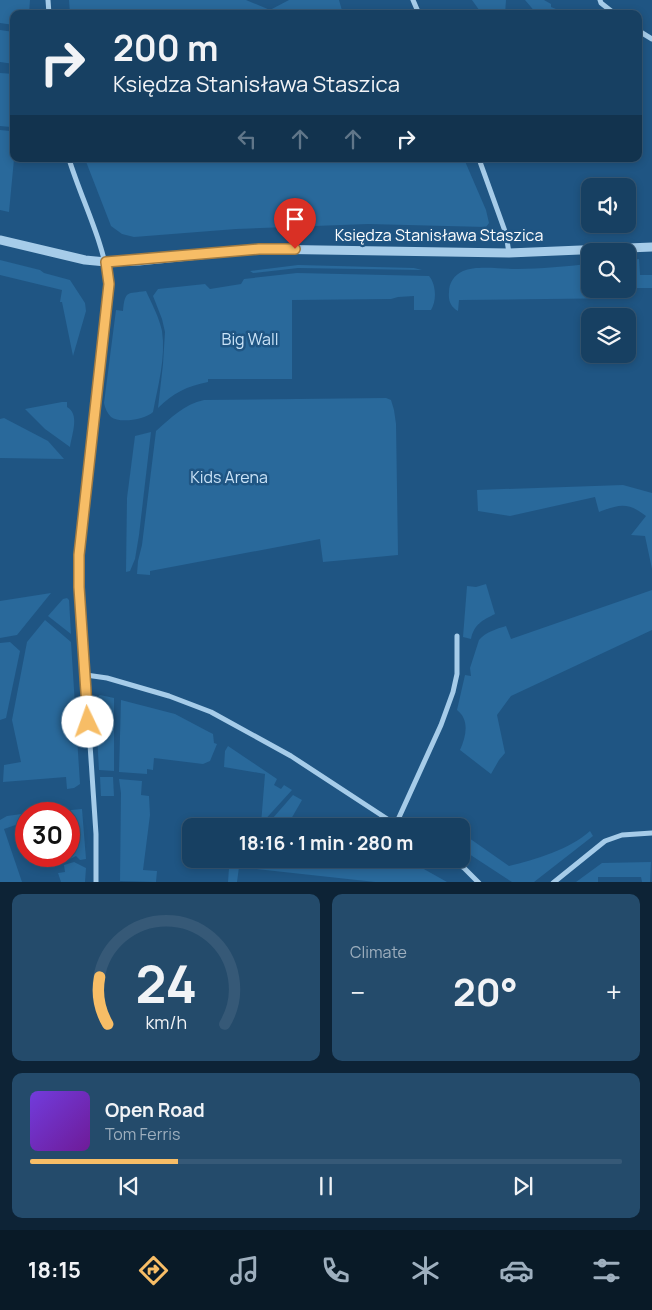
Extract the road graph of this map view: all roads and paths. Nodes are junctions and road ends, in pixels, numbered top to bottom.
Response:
1 (600, 0) edge
2 (610, 10) edge
3 (69, 162) edge
4 (480, 162) edge
5 (0, 240) edge
6 (652, 247) edge
7 (509, 253) junction
8 (106, 262) junction
9 (457, 636) dead end
10 (86, 675) junction
11 (386, 818) edge
12 (400, 818) edge
13 (652, 833) edge
14 (464, 868) edge
15 (96, 882) edge
16 (479, 882) edge
17 (553, 882) edge

1 - 2 street
3 - 8 street
4 - 7 street
5 - 8 street, Księdza Stanisława Staszica
6 - 7 street, Księdza Stanisława Staszica
7 - 8 street, Księdza Stanisława Staszica
8 - 10 street
9 - 12 street
10 - 11 street
10 - 15 street
13 - 17 street
14 - 16 street

